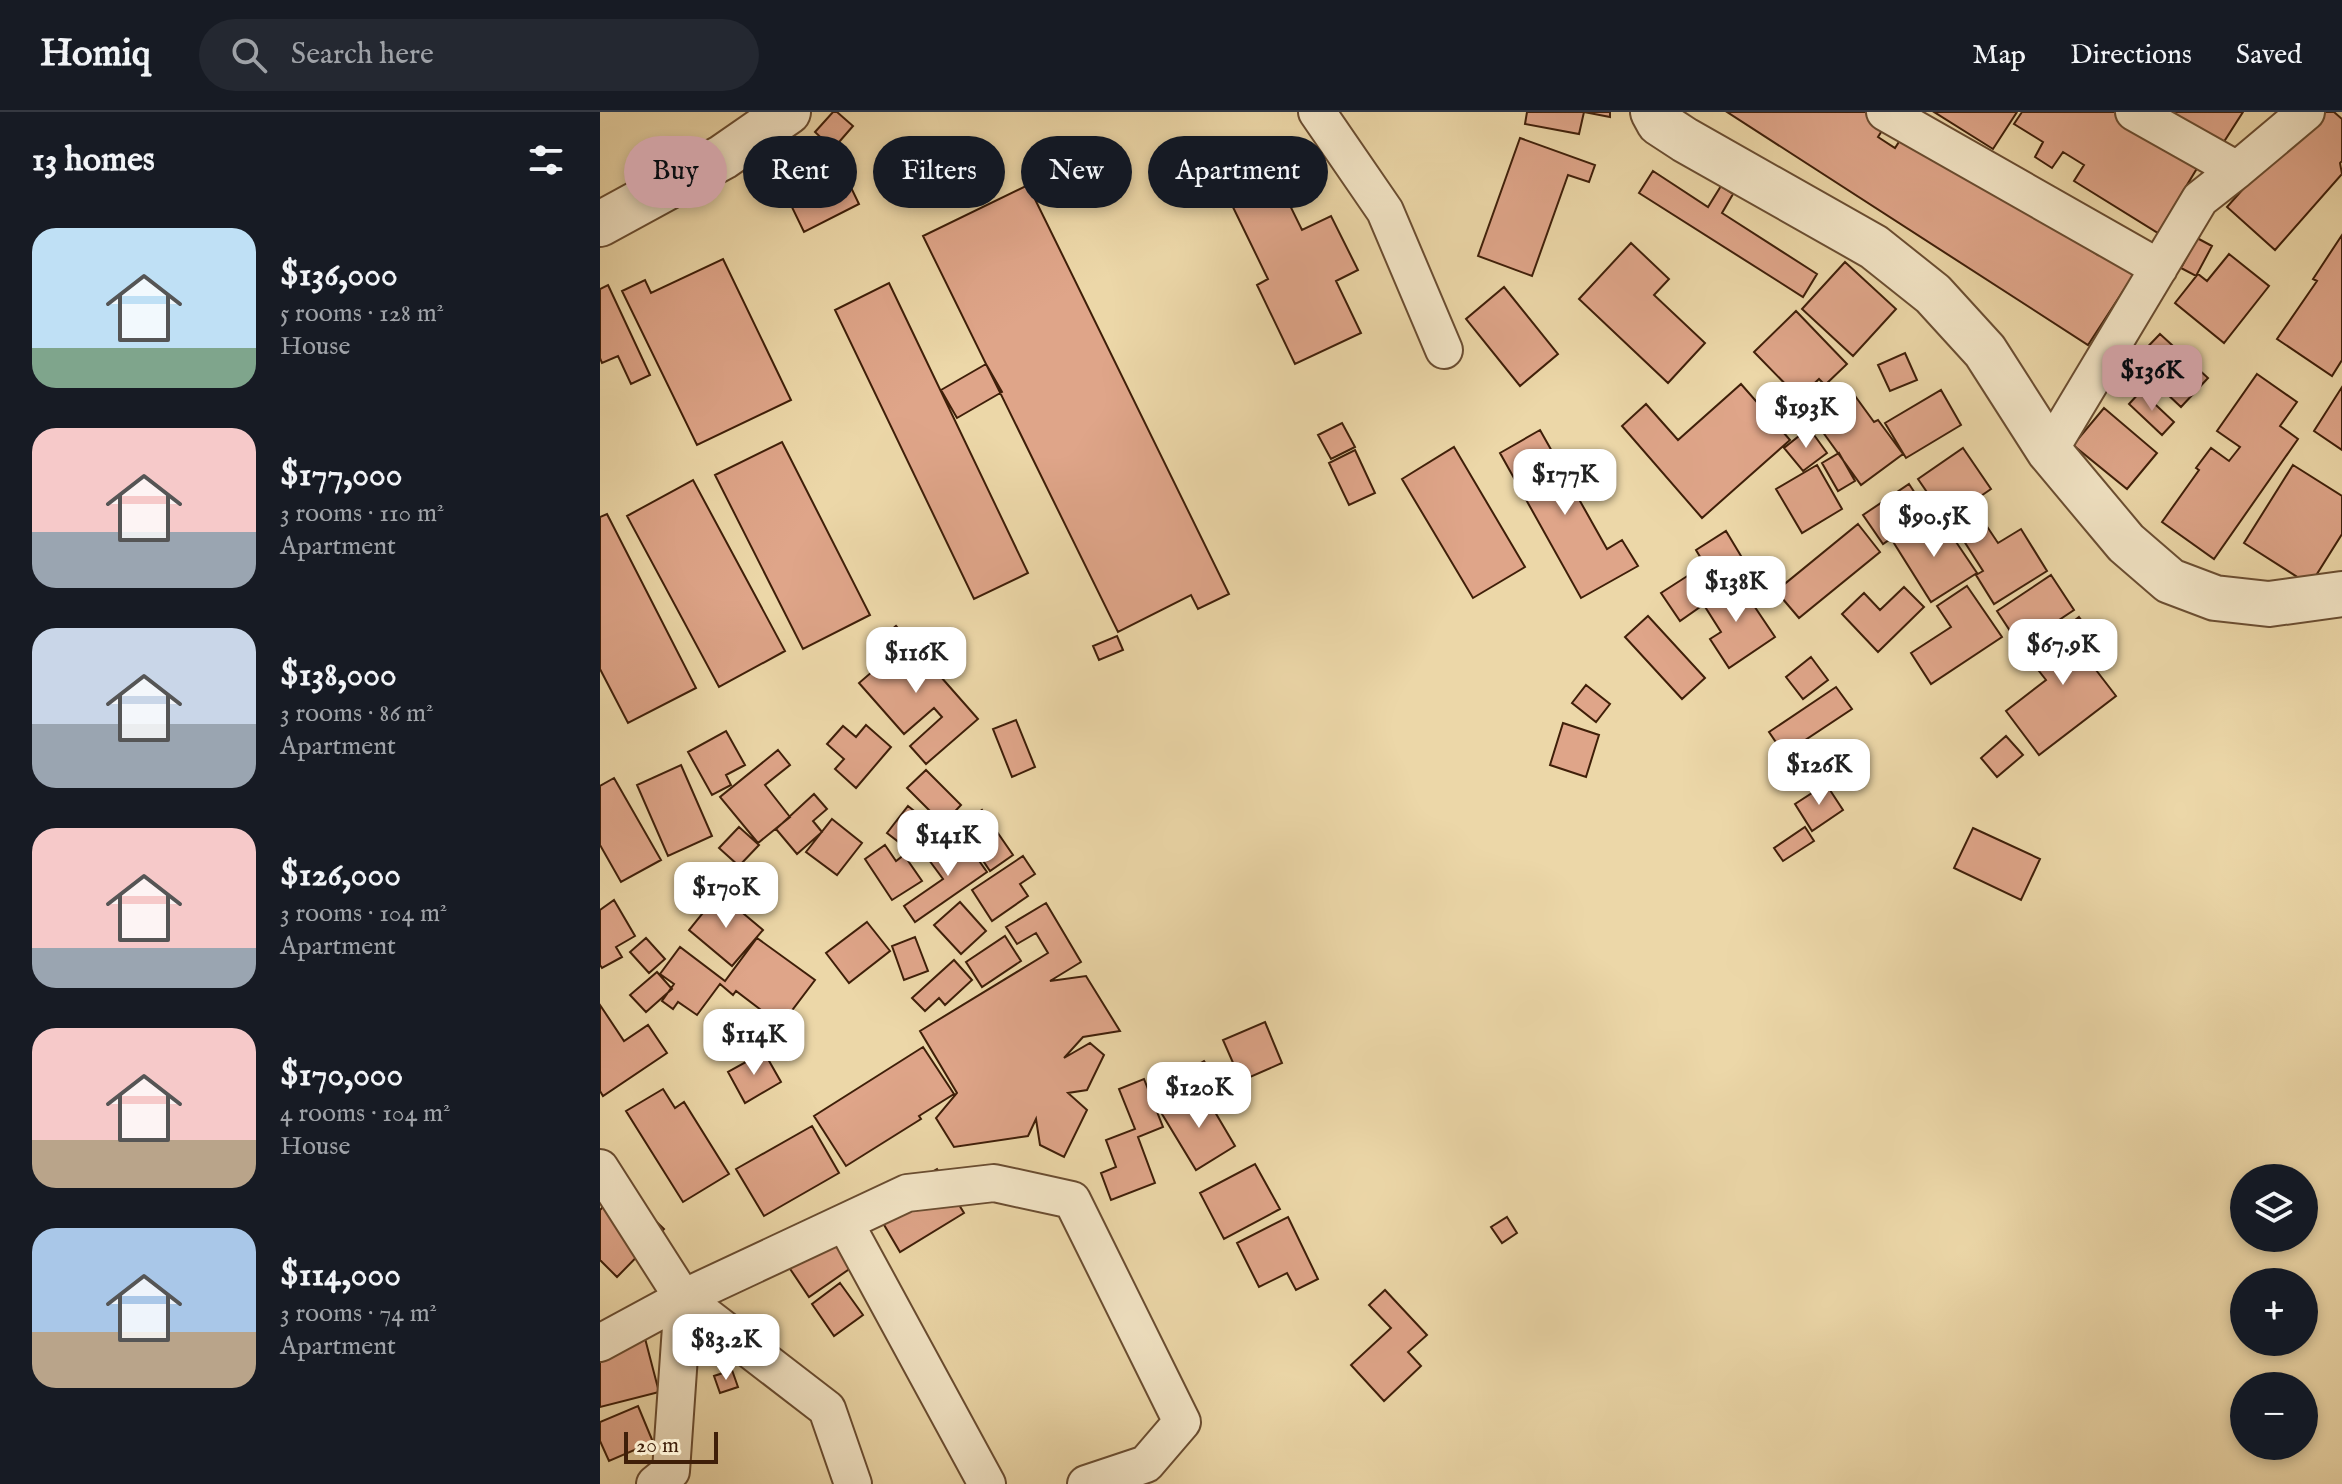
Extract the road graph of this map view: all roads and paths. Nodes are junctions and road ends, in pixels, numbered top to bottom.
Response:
1 (788, 112) edge
2 (1317, 112) edge
3 (1653, 112) edge
4 (1885, 112) edge
5 (2134, 112) edge
6 (2306, 112) edge
7 (2237, 170) junction
8 (600, 224) edge
9 (2159, 268) junction
10 (1444, 350) dead end
11 (2049, 451) junction
12 (2342, 594) edge
13 (600, 1168) edge
14 (845, 1223) junction
15 (683, 1298) junction
16 (600, 1343) edge
17 (655, 1484) edge
18 (853, 1484) edge
19 (987, 1484) edge
20 (1086, 1484) edge

1 - 8 street
2 - 10 street
3 - 11 street
4 - 9 street
5 - 7 street
6 - 7 street
7 - 9 street
9 - 11 street
11 - 12 street
13 - 15 street
14 - 15 street
14 - 19 street
14 - 20 street
15 - 16 street
15 - 17 street
15 - 18 street

